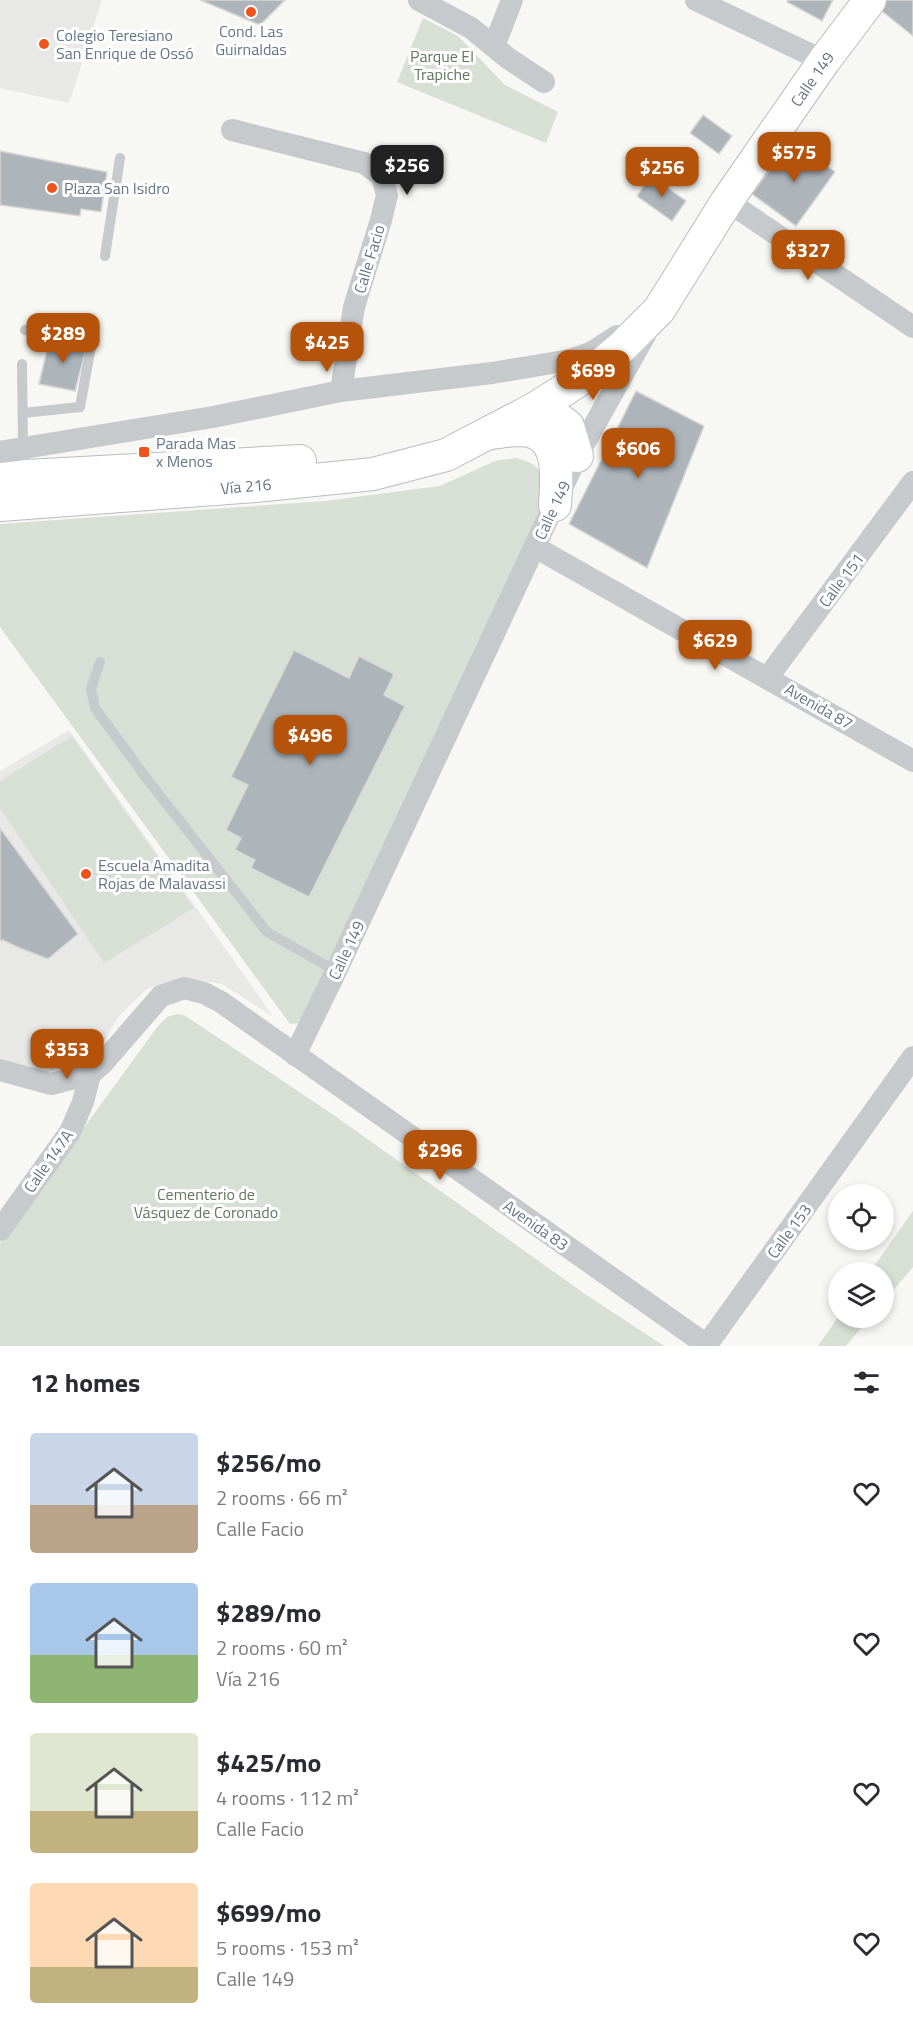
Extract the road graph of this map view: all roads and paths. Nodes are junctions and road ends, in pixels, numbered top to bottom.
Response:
1 (419, 0) edge
2 (512, 0) edge
3 (696, 0) edge
4 (870, 0) edge
5 (494, 46) junction
6 (824, 61) junction
7 (544, 82) dead end
8 (232, 130) dead end
9 (120, 158) dead end
10 (727, 201) junction
11 (105, 256) dead end
12 (659, 310) junction
13 (913, 327) edge
14 (25, 330) dead end
15 (22, 364) dead end
16 (341, 391) junction
17 (534, 409) junction
18 (23, 413) junction
19 (485, 433) junction
20 (0, 452) edge
21 (577, 456) junction
22 (17, 468) edge
23 (913, 482) edge
24 (0, 505) edge
25 (555, 505) junction
26 (535, 547) junction
27 (100, 662) dead end
28 (768, 677) junction
29 (913, 761) edge
30 (336, 971) junction
31 (295, 1055) junction
32 (913, 1056) edge
33 (0, 1070) edge
34 (90, 1074) junction
35 (0, 1230) edge
36 (707, 1346) edge

1 - 5 street
2 - 5 street
3 - 6 street
4 - 6 main road, Calle 149
5 - 7 street
6 - 10 main road, Calle 149
8 - 16 street, Calle Facio
9 - 11 lane
10 - 12 main road, Calle 149
10 - 13 street
12 - 16 street
12 - 17 main road, Vía 216
12 - 21 street, Calle 149
14 - 18 lane
15 - 18 lane
16 - 22 street
17 - 19 main road, Vía 216
17 - 21 main road
18 - 22 lane
19 - 22 main road, Vía 216
19 - 24 main road, Vía 216
19 - 25 main road
20 - 22 street
21 - 25 street, Calle 149
23 - 28 street, Calle 151
25 - 26 street, Calle 149
26 - 28 street, Avenida 87
26 - 30 street, Calle 149
27 - 30 lane
28 - 29 street, Avenida 87
30 - 31 street, Calle 149
31 - 34 street, Avenida 83
31 - 36 street, Avenida 83
32 - 36 street, Calle 153
33 - 34 street
34 - 35 street, Calle 147A

